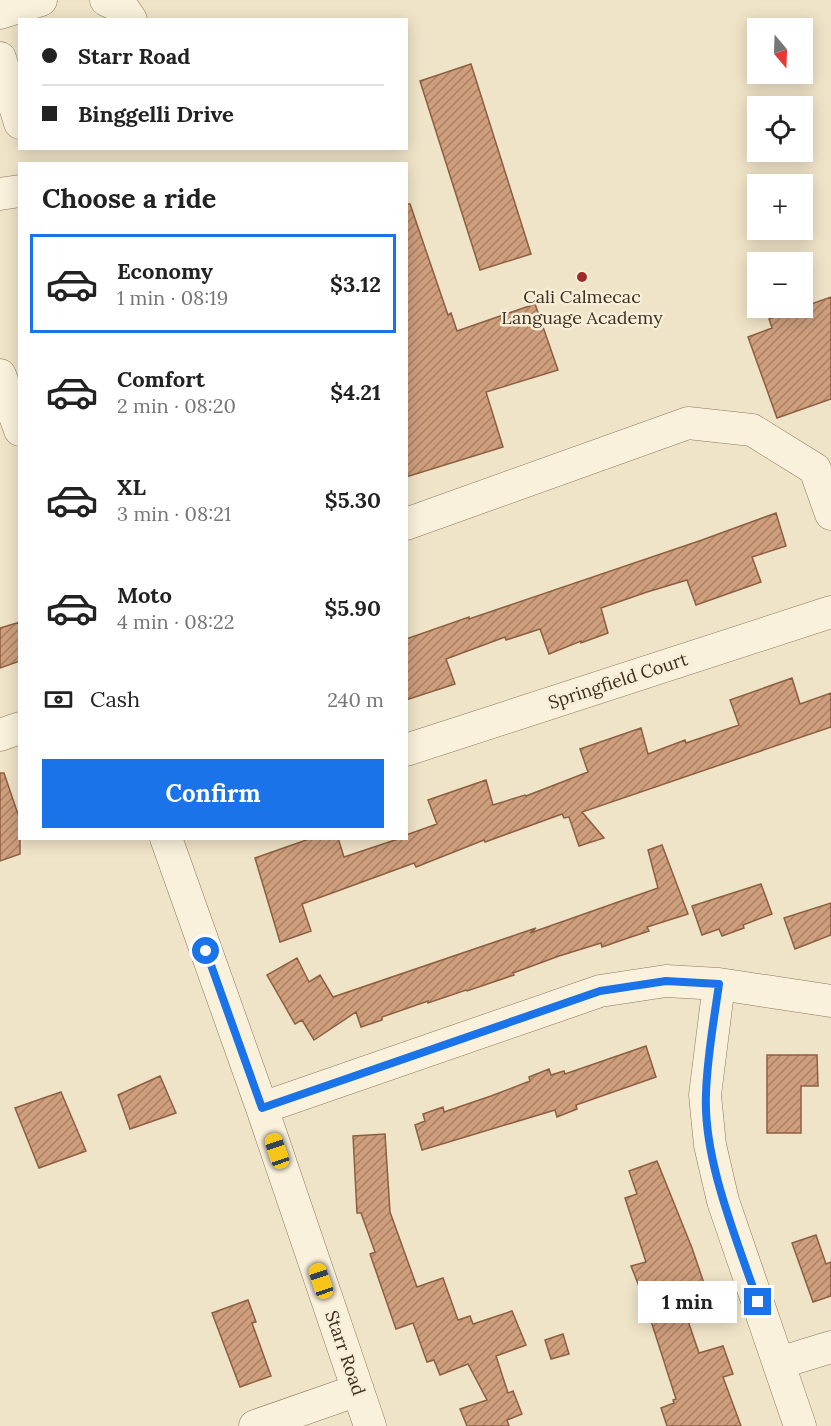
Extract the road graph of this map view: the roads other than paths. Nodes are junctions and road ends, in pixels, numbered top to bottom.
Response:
1 (41, 0) edge
2 (47, 0) edge
3 (106, 0) edge
4 (0, 13) edge
5 (53, 18) edge
6 (130, 18) edge
7 (0, 58) edge
8 (18, 116) edge
9 (18, 136) edge
10 (0, 141) edge
11 (18, 191) edge
12 (0, 194) edge
13 (0, 375) edge
14 (18, 425) edge
15 (18, 432) edge
16 (0, 439) edge
17 (831, 514) edge
18 (408, 523) edge
19 (830, 612) edge
20 (18, 729) edge
21 (0, 735) edge
22 (408, 749) edge
23 (167, 840) edge
24 (719, 984) junction
25 (831, 1001) edge
26 (262, 1108) junction
27 (831, 1347) edge
28 (779, 1363) junction
29 (358, 1390) junction
30 (255, 1426) edge
31 (370, 1426) edge
32 (800, 1426) edge

1 - 4 street
2 - 5 street
3 - 6 street
7 - 8 street
9 - 10 street
11 - 12 street
13 - 14 street
15 - 16 street
17 - 18 street
19 - 22 street, Springfield Court
20 - 21 street
23 - 26 street, Starr Road
24 - 25 street
24 - 26 street
24 - 28 street
26 - 29 street, Starr Road
27 - 28 street
28 - 32 street
29 - 30 street
29 - 31 street, Starr Road

